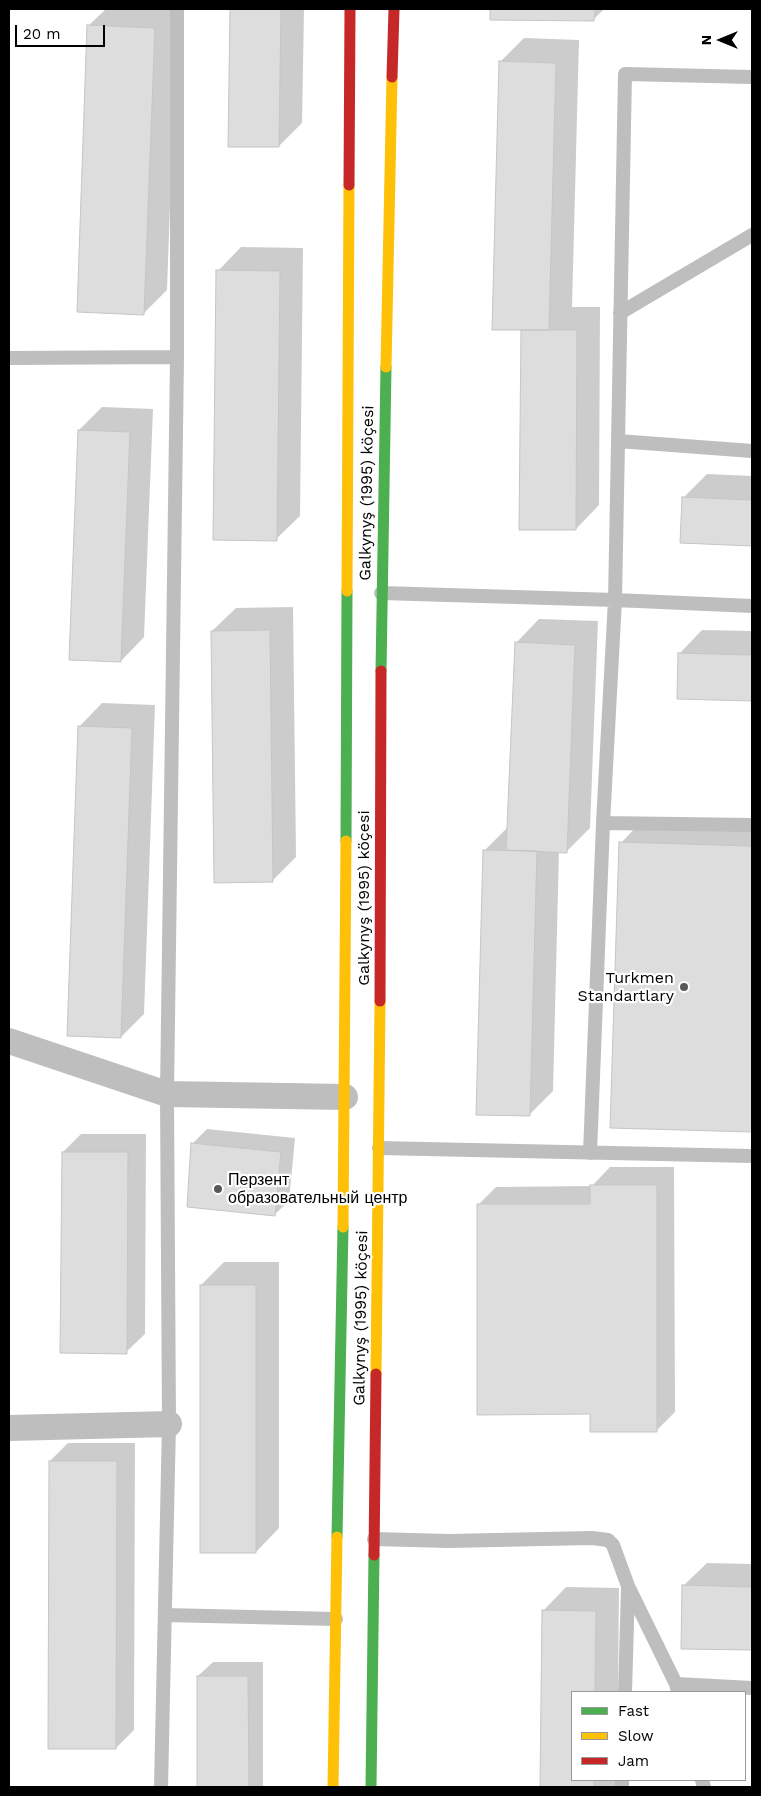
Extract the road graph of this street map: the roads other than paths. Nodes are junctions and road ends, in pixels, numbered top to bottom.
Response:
1 (177, 9) edge
2 (350, 9) edge
3 (394, 9) edge
4 (752, 76) edge
5 (752, 235) edge
6 (620, 313) junction
7 (177, 357) junction
8 (9, 358) edge
9 (618, 441) junction
10 (752, 451) edge
11 (382, 593) junction
12 (615, 600) junction
13 (752, 606) edge
14 (603, 824) junction
15 (752, 825) edge
16 (9, 1041) edge
17 (167, 1094) junction
18 (345, 1097) junction
19 (380, 1148) junction
20 (590, 1153) junction
21 (752, 1156) edge
22 (169, 1424) junction
23 (9, 1428) edge
24 (374, 1539) junction
25 (628, 1586) junction
26 (165, 1614) junction
27 (336, 1618) junction
28 (677, 1688) edge
29 (752, 1688) edge
30 (625, 1691) edge
31 (161, 1787) edge
32 (333, 1787) edge
33 (371, 1787) edge

1 - 7 lane
2 - 18 main road, Galkynyş (1995) köçesi
3 - 11 main road, Galkynyş (1995) köçesi
4 - 6 lane
5 - 6 lane
6 - 9 lane
7 - 8 lane
7 - 17 lane
9 - 10 lane
9 - 12 lane
11 - 12 lane
11 - 19 main road, Galkynyş (1995) köçesi
12 - 13 lane
12 - 14 lane
14 - 15 lane
14 - 20 lane
16 - 17 street
17 - 18 street
17 - 22 lane
18 - 27 main road, Galkynyş (1995) köçesi
19 - 20 lane
19 - 24 main road, Galkynyş (1995) köçesi
20 - 21 lane
22 - 23 street
22 - 26 lane
24 - 25 lane
24 - 33 main road, Galkynyş (1995) köçesi
25 - 28 lane
25 - 30 lane
26 - 27 lane
26 - 31 lane
27 - 32 main road, Galkynyş (1995) köçesi
28 - 29 lane

